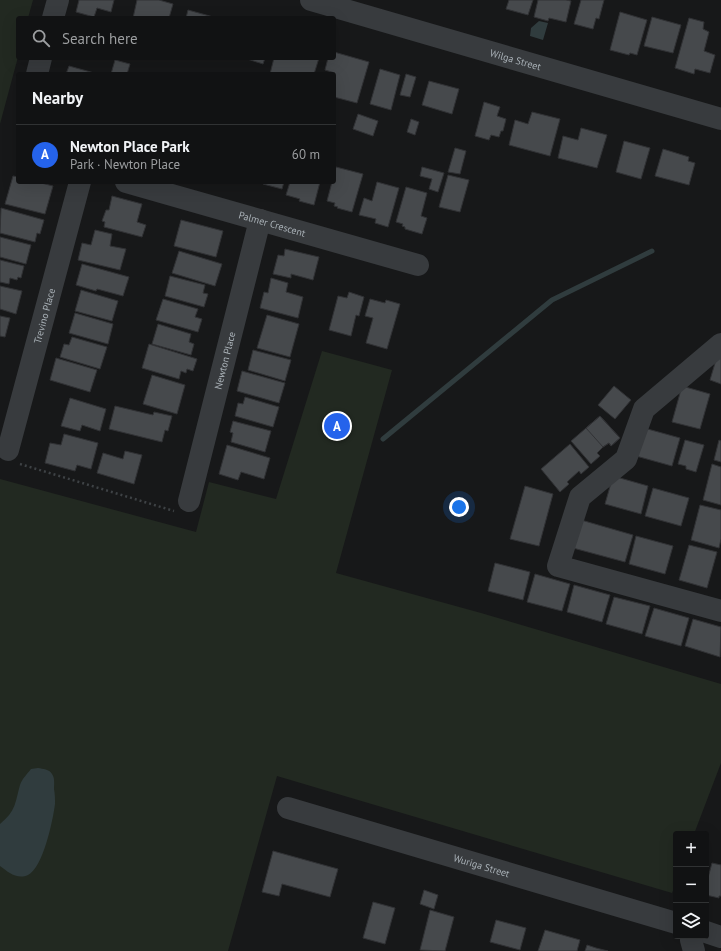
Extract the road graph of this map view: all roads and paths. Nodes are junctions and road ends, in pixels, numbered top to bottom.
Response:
1 (58, 0) edge
2 (311, 0) edge
3 (54, 16) edge
4 (40, 60) edge
5 (38, 72) edge
6 (721, 119) edge
7 (79, 184) edge
8 (133, 184) edge
9 (260, 220) junction
10 (418, 265) dead end
11 (721, 344) edge
12 (8, 450) joint
13 (189, 501) joint
14 (721, 611) edge
15 (288, 808) dead end
16 (673, 922) edge
17 (721, 937) edge
18 (697, 941) edge

1 - 3 street
2 - 6 street, Wilga Street
4 - 5 street
7 - 12 street, Trevino Place
8 - 9 street, Palmer Crescent
9 - 10 street, Palmer Crescent
9 - 13 street, Newton Place
11 - 14 street
12 - 13 path
15 - 16 street, Wuriga Street
17 - 18 street

